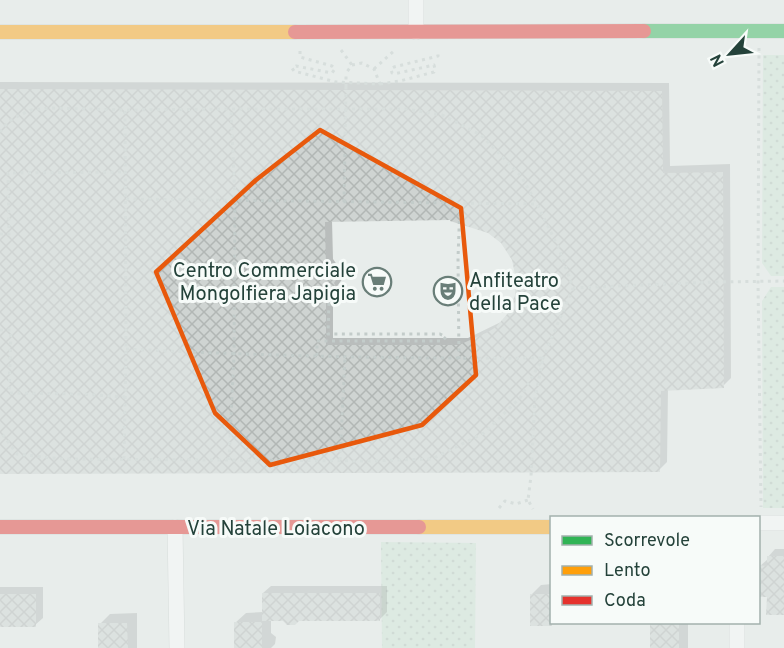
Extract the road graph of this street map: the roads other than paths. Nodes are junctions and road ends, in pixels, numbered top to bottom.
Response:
1 (416, 0) edge
2 (784, 31) edge
3 (0, 32) edge
4 (416, 32) junction
5 (760, 523) edge
6 (784, 523) edge
7 (0, 527) edge
8 (550, 527) edge
9 (175, 528) junction
10 (737, 624) edge
11 (177, 648) edge
12 (737, 648) edge

1 - 4 street
2 - 4 street
3 - 4 street
5 - 6 street
7 - 9 street, Via Natale Loiacono
8 - 9 street, Via Natale Loiacono
9 - 11 street
10 - 12 street

